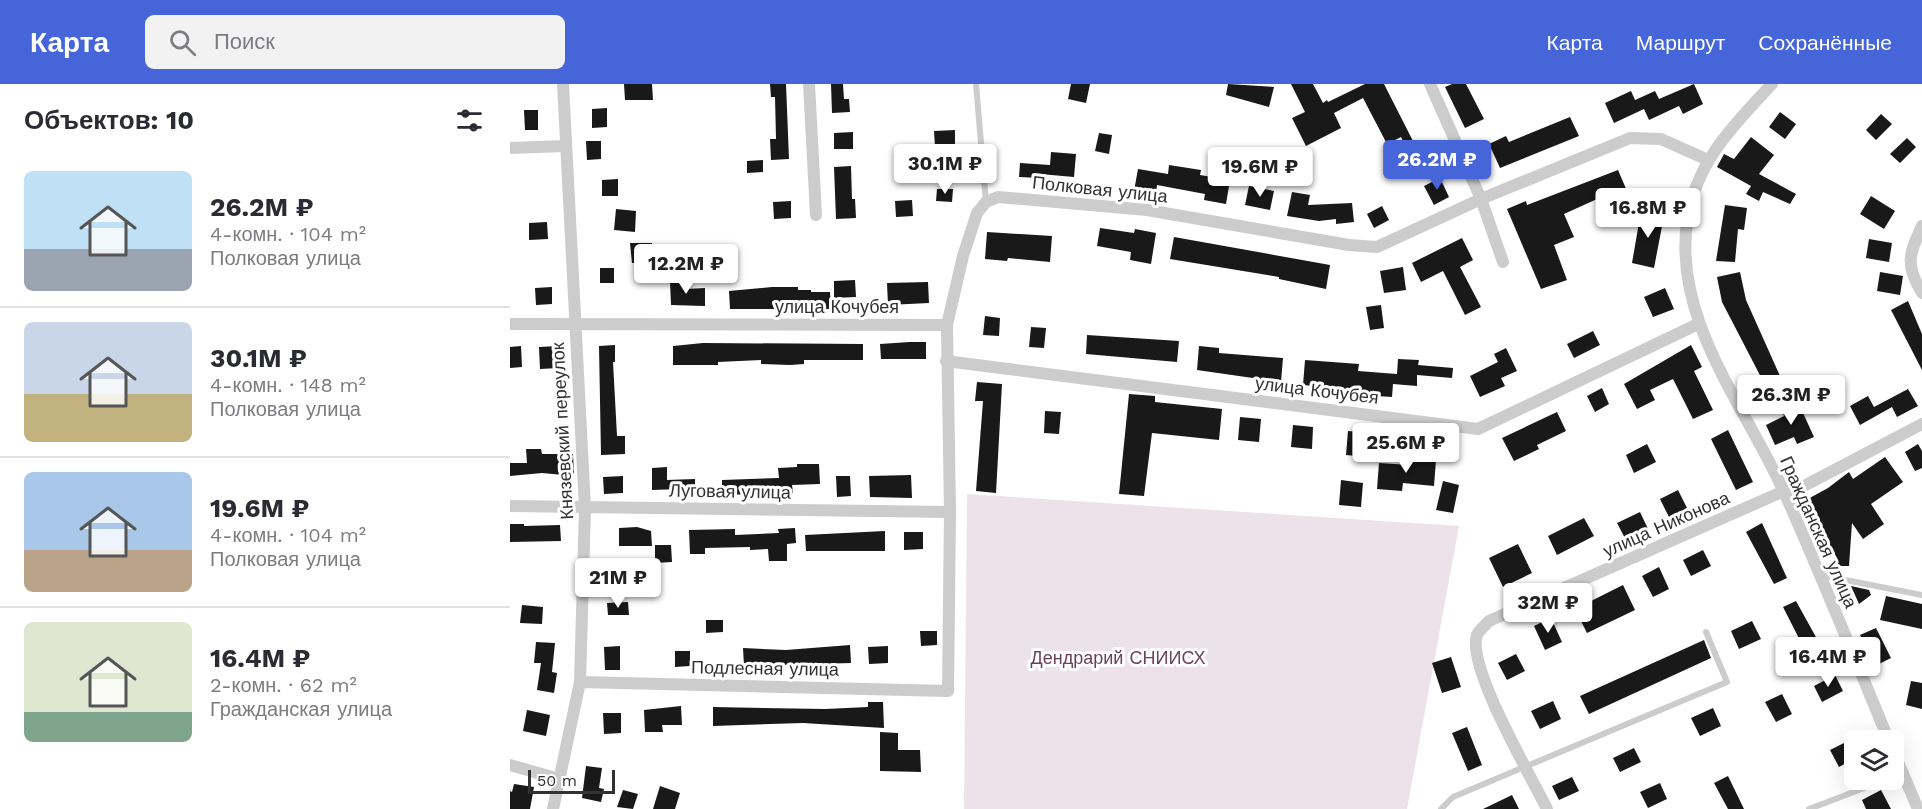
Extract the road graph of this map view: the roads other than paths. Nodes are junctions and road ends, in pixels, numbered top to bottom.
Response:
1 (563, 84) edge
2 (809, 84) edge
3 (976, 84) edge
4 (1430, 84) edge
5 (1773, 84) edge
6 (565, 146) junction
7 (510, 148) edge
8 (1708, 160) junction
9 (1480, 199) junction
10 (986, 202) junction
11 (816, 215) dead end
12 (1922, 226) edge
13 (1503, 262) dead end
14 (1922, 293) edge
15 (575, 322) junction
16 (510, 324) edge
17 (1698, 324) junction
18 (947, 325) junction
19 (946, 361) junction
20 (1922, 424) edge
21 (1784, 491) junction
22 (510, 506) edge
23 (585, 508) junction
24 (950, 512) junction
25 (1819, 575) junction
26 (1922, 595) edge
27 (1706, 632) dead end
28 (580, 682) junction
29 (1884, 730) edge
30 (510, 765) edge
31 (1526, 765) junction
32 (559, 779) junction
33 (1904, 785) edge
34 (1859, 790) edge
35 (553, 809) edge
36 (1441, 809) edge
37 (1547, 809) edge
38 (1809, 809) edge
39 (1918, 809) edge

1 - 6 street, Князевский переулок
2 - 11 street
3 - 10 lane
4 - 9 street
5 - 8 street, Гражданская улица
6 - 7 street
6 - 15 street, Князевский переулок
8 - 9 street, Полковая улица
8 - 17 street, Гражданская улица
9 - 10 street, Полковая улица
9 - 13 street
10 - 18 street
12 - 14 street
15 - 16 street, улица Кочубея
15 - 18 street, улица Кочубея
15 - 23 street, Князевский переулок
17 - 19 street, улица Кочубея
17 - 21 street, Гражданская улица
18 - 19 street
19 - 24 street
20 - 21 street, улица Никонова
21 - 25 street, Гражданская улица
21 - 31 street, улица Никонова
22 - 23 street, Луговая улица
23 - 24 street, Луговая улица
23 - 28 street, Князевский переулок
24 - 28 street, Подлесная улица
25 - 26 lane
25 - 29 street, Гражданская улица
27 - 31 lane
28 - 32 street, Князевский переулок
30 - 32 street
31 - 36 lane
31 - 37 street, улица Никонова
32 - 35 street, Князевский переулок
33 - 39 street
34 - 38 lane

